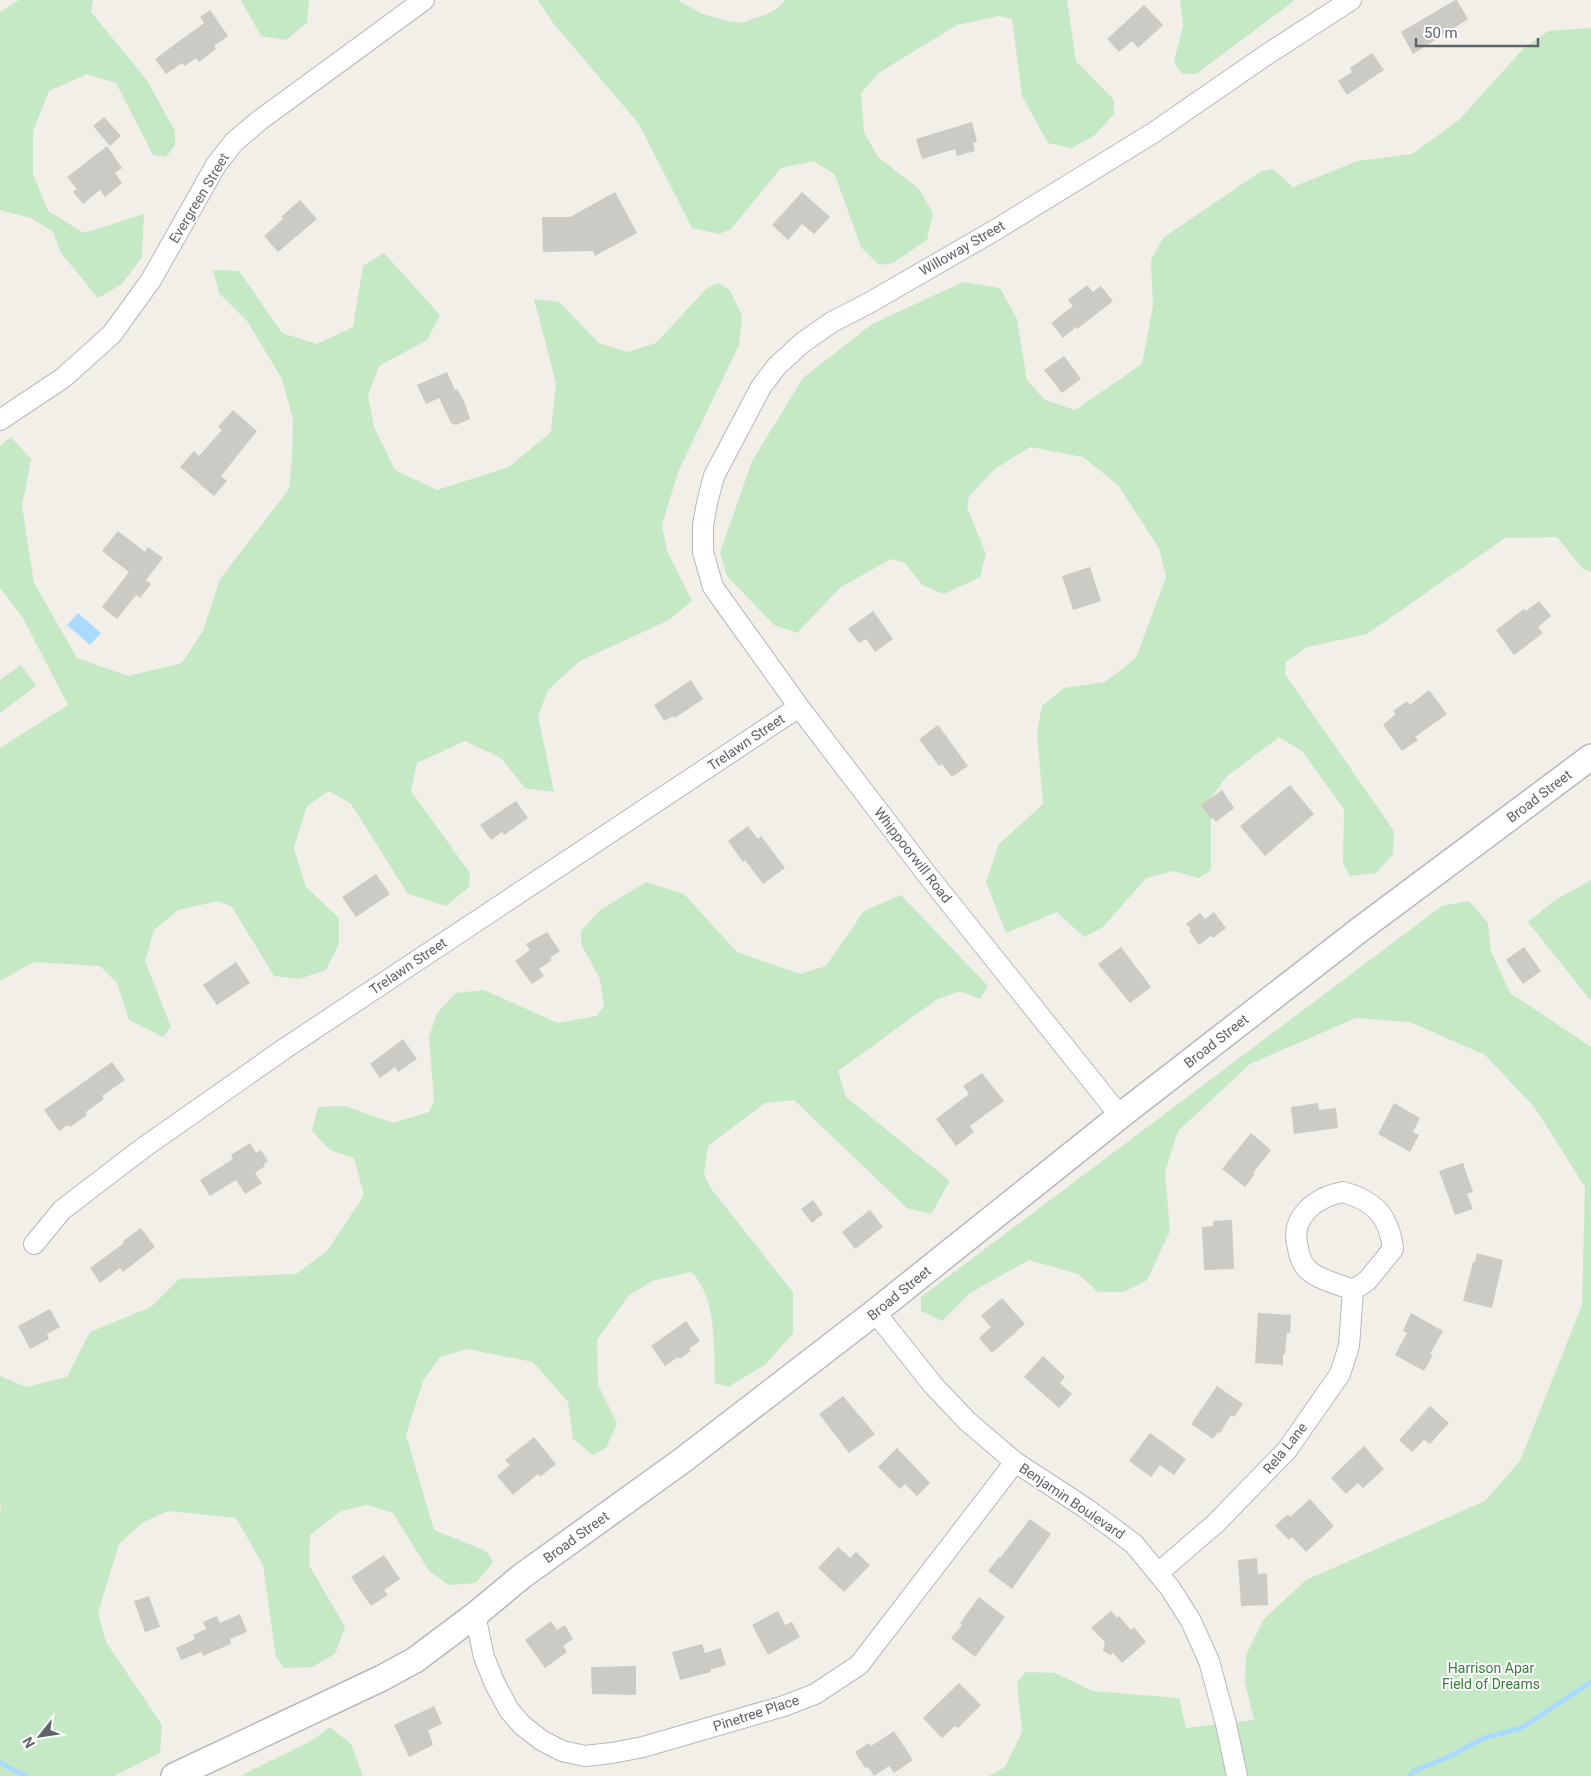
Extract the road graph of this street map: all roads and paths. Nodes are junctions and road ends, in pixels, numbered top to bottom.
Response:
1 (424, 0) edge
2 (1351, 0) edge
3 (0, 420) edge
4 (713, 587) joint
5 (799, 707) junction
6 (1591, 757) edge
7 (1120, 1116) junction
8 (34, 1244) dead end
9 (1353, 1290) junction
10 (875, 1312) junction
11 (1015, 1462) junction
12 (1158, 1572) junction
13 (476, 1614) junction
14 (174, 1776) edge
15 (1237, 1776) edge

1 - 3 street, Evergreen Street
2 - 4 street, Willoway Street
4 - 5 street, Whippoorwill Road
5 - 7 street, Whippoorwill Road
5 - 8 street, Trelawn Street
6 - 7 street, Broad Street
7 - 10 street, Broad Street
9 - 9 street
9 - 12 street, Rela Lane
10 - 11 street, Benjamin Boulevard
10 - 13 street, Broad Street
11 - 12 street, Benjamin Boulevard
11 - 13 street, Pinetree Place
12 - 15 street, Benjamin Boulevard
13 - 14 street, Broad Street

